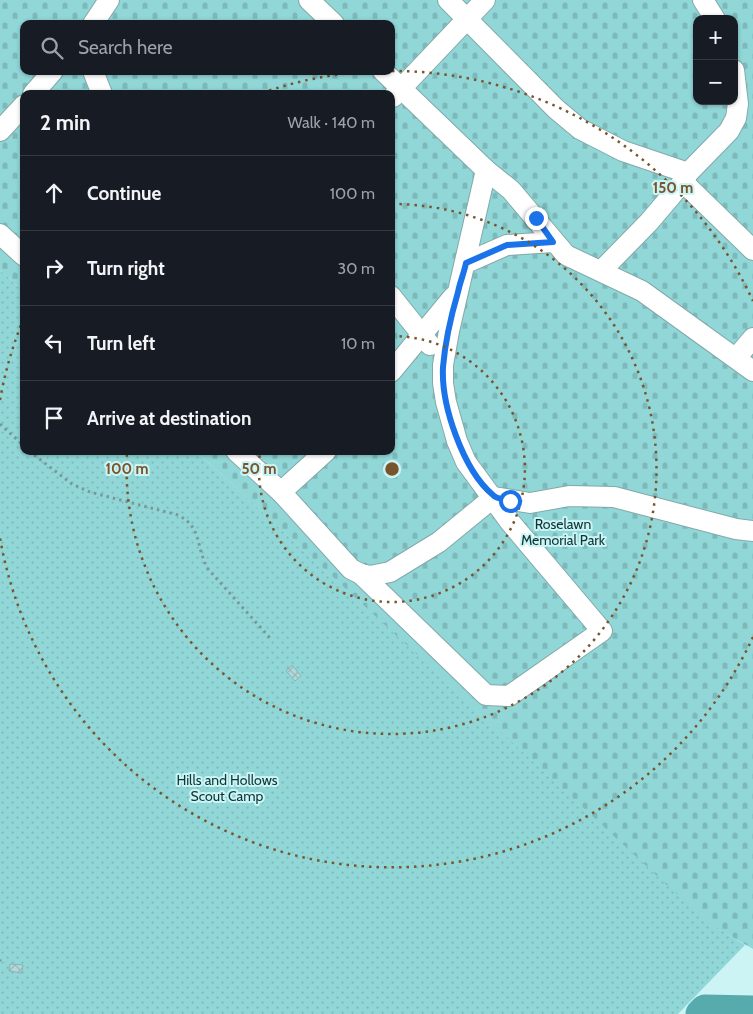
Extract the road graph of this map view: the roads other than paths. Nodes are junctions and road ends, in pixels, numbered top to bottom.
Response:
1 (109, 0) edge
2 (309, 0) edge
3 (448, 0) edge
4 (485, 0) edge
5 (703, 0) edge
6 (712, 15) edge
7 (466, 19) junction
8 (96, 20) edge
9 (330, 20) edge
10 (50, 75) edge
11 (95, 75) edge
12 (385, 75) edge
13 (738, 80) edge
14 (36, 90) edge
15 (100, 90) edge
16 (394, 90) edge
17 (396, 94) edge
18 (746, 100) edge
19 (20, 109) edge
20 (0, 131) edge
21 (486, 170) junction
22 (685, 178) junction
23 (0, 234) edge
24 (553, 242) junction
25 (753, 250) edge
26 (20, 252) edge
27 (466, 263) junction
28 (601, 271) junction
29 (458, 291) junction
30 (395, 301) edge
31 (424, 335) junction
32 (753, 338) edge
33 (736, 358) junction
34 (443, 365) junction
35 (395, 368) edge
36 (753, 371) edge
37 (240, 455) edge
38 (322, 455) edge
39 (281, 492) junction
40 (494, 497) junction
41 (753, 531) edge
42 (361, 574) junction

1 - 8 lane
2 - 9 lane
3 - 7 lane
4 - 7 lane
5 - 6 lane
7 - 17 lane
7 - 22 lane
10 - 14 lane
11 - 15 lane
12 - 16 lane
13 - 18 lane
17 - 21 lane
18 - 22 lane
19 - 20 lane
21 - 24 lane
21 - 27 lane
22 - 25 lane
22 - 28 lane
23 - 26 lane
24 - 27 lane
24 - 28 lane
27 - 29 lane
28 - 33 lane
29 - 31 lane
29 - 34 lane
30 - 31 lane
31 - 34 lane
31 - 35 lane
32 - 33 lane
33 - 36 lane
34 - 40 lane
37 - 39 lane
38 - 39 lane
39 - 42 lane
40 - 41 lane
40 - 42 lane
40 - 42 lane

